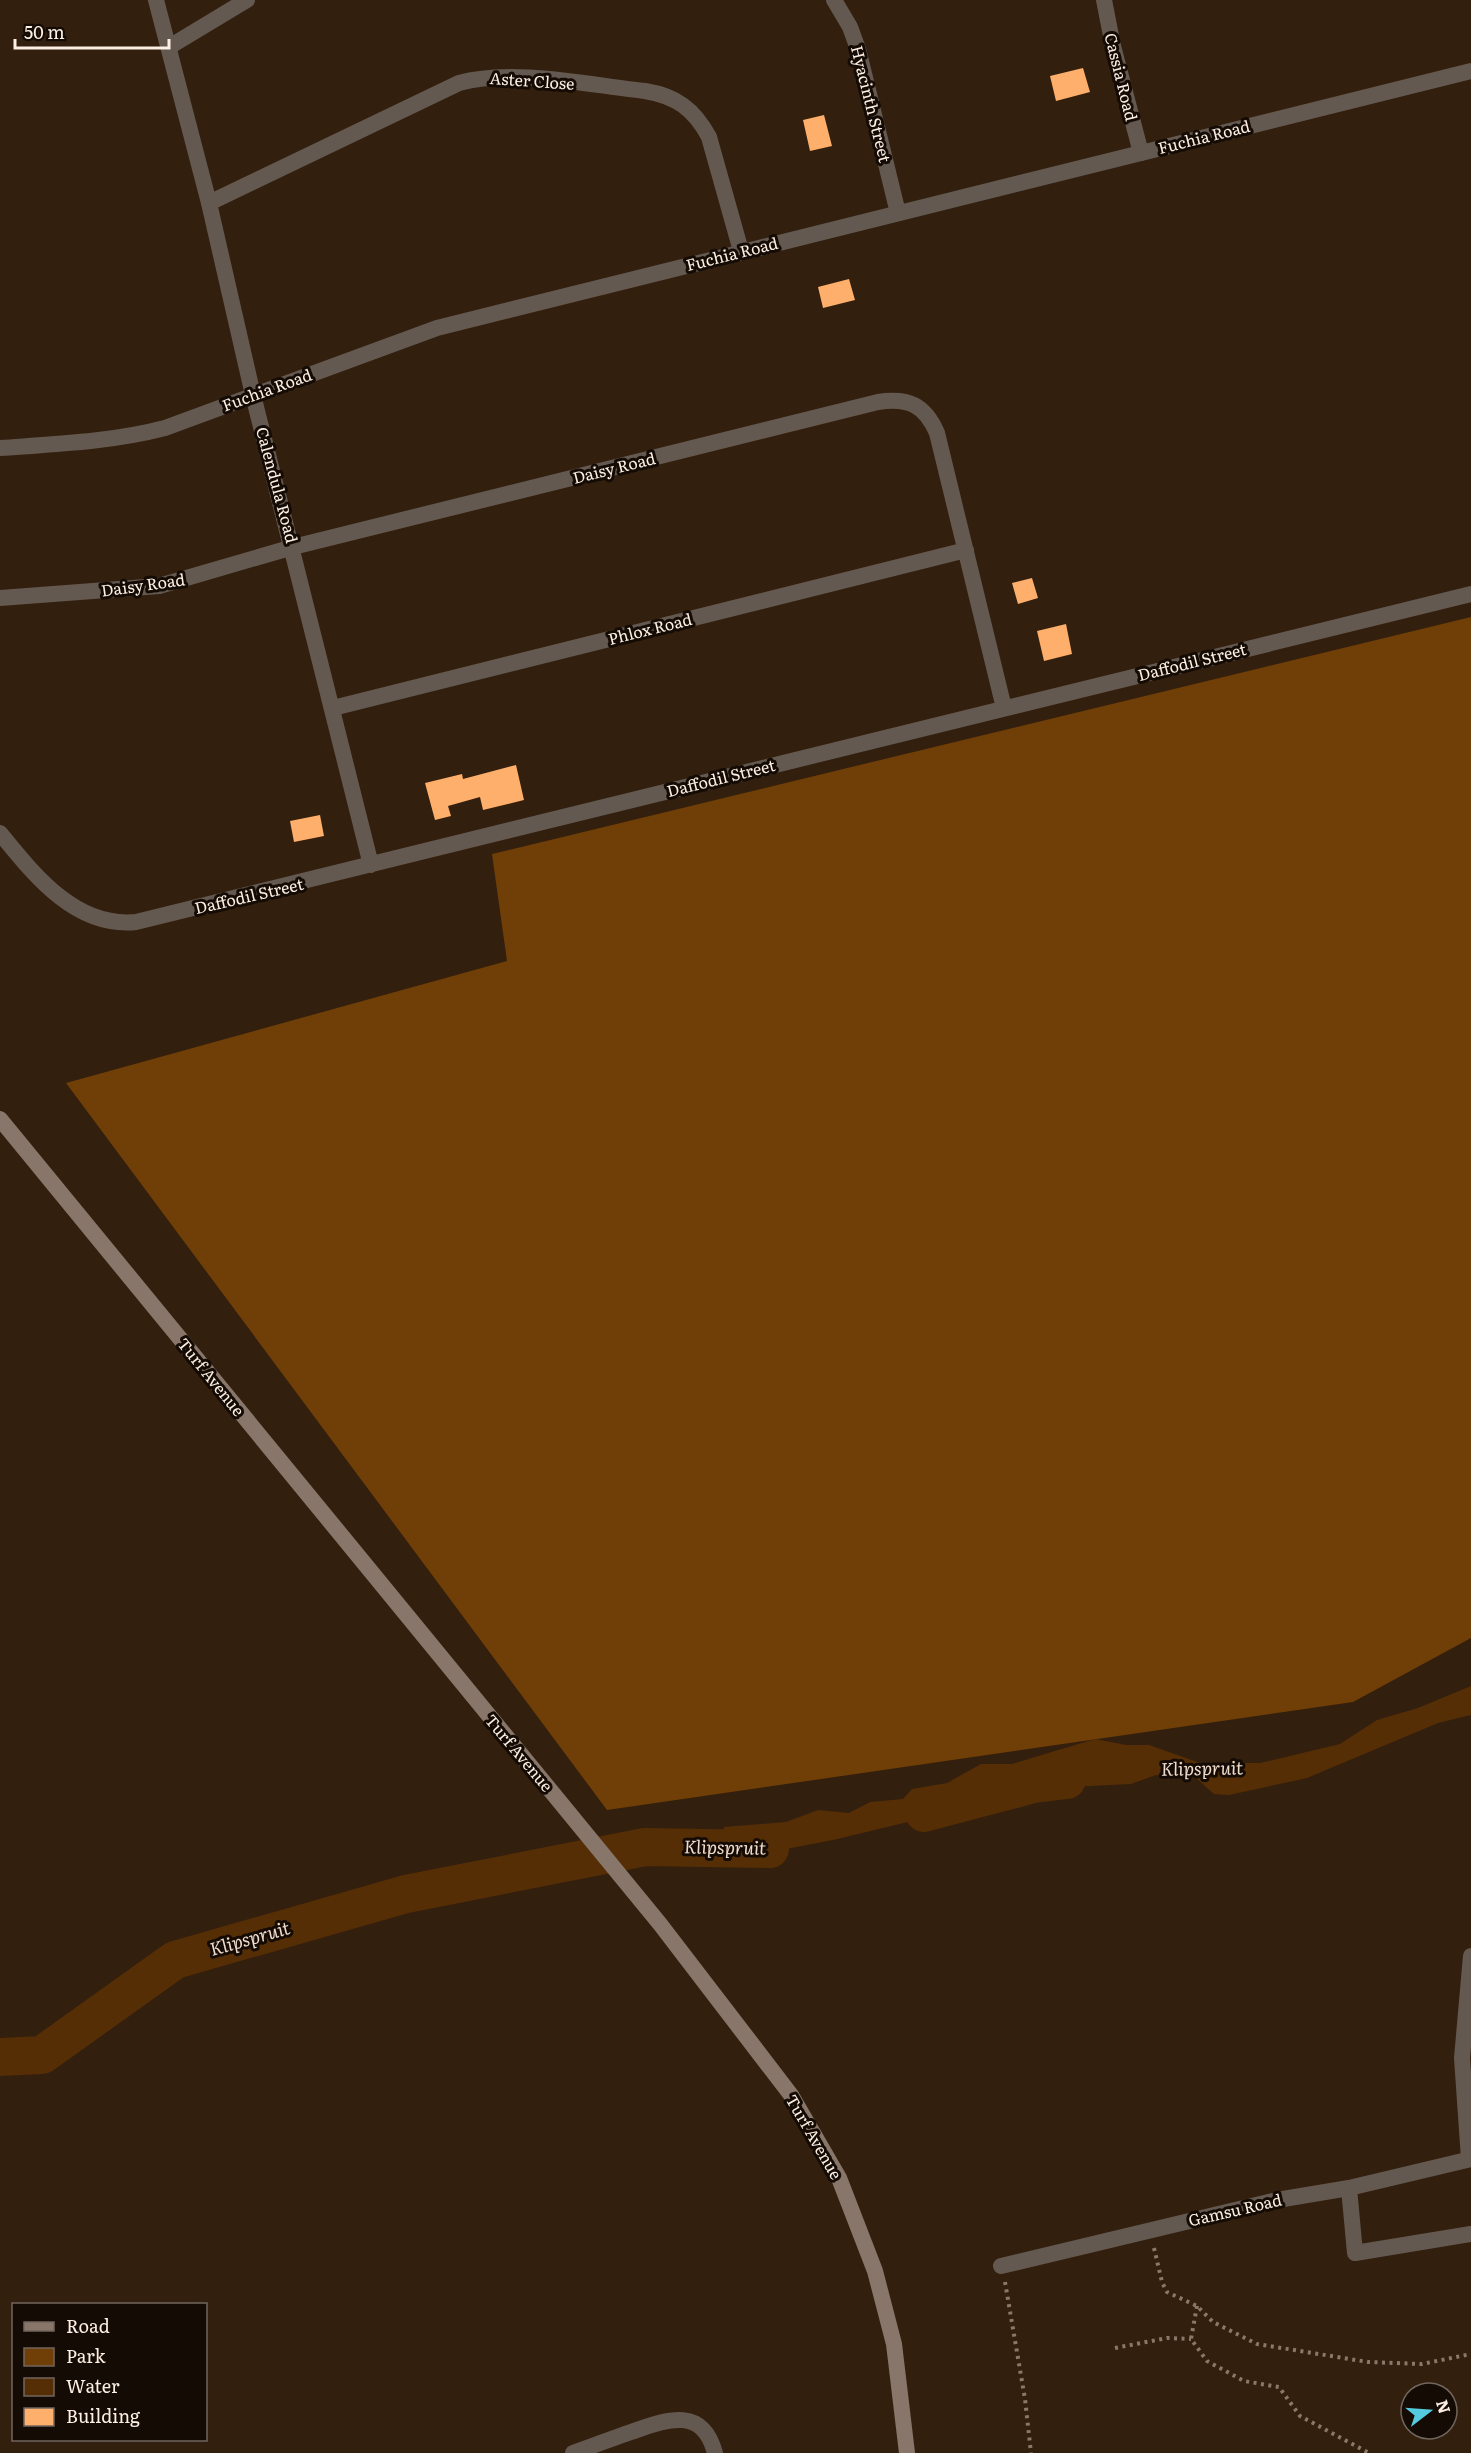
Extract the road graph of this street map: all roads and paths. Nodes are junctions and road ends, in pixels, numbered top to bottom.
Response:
1 (156, 0) edge
2 (247, 0) edge
3 (834, 0) edge
4 (1104, 0) edge
5 (169, 47) junction
6 (1471, 71) edge
7 (1141, 153) junction
8 (208, 203) junction
9 (898, 213) junction
10 (741, 251) junction
11 (253, 395) junction
12 (0, 448) edge
13 (293, 547) junction
14 (966, 550) junction
15 (1471, 594) edge
16 (0, 598) edge
17 (333, 708) junction
18 (1004, 708) junction
19 (0, 833) edge
20 (372, 865) junction
21 (0, 1119) edge
22 (1471, 1956) edge
23 (1470, 2159) edge
24 (1350, 2188) junction
25 (1150, 2230) junction
26 (1471, 2234) edge
27 (1001, 2266) joint
28 (1197, 2306) junction
29 (1191, 2339) junction
30 (1115, 2348) dead end
31 (1471, 2354) edge
32 (573, 2453) edge
33 (715, 2453) edge
34 (907, 2453) edge
35 (1030, 2453) edge
36 (1369, 2453) edge

1 - 5 street, Calendula Road
2 - 5 street
3 - 9 street, Hyacinth Street
4 - 7 street, Cassia Road
5 - 8 street, Calendula Road
6 - 7 street, Fuchia Road
7 - 9 street, Fuchia Road
8 - 10 street, Aster Close
8 - 11 street, Calendula Road
9 - 10 street, Fuchia Road
10 - 11 street, Fuchia Road
11 - 12 street, Fuchia Road
11 - 13 street, Calendula Road
13 - 14 street, Daisy Road
13 - 16 street, Daisy Road
13 - 17 street, Calendula Road
14 - 17 street, Phlox Road
14 - 18 street, Daisy Road
15 - 18 street, Daffodil Street
17 - 20 street, Calendula Road
18 - 20 street, Daffodil Street
19 - 20 street, Daffodil Street
21 - 34 main road, Turf Avenue
22 - 23 street
23 - 24 street, Gamsu Road
24 - 25 street, Gamsu Road
24 - 26 street
25 - 27 street, Gamsu Road
25 - 28 path
27 - 35 path
28 - 29 path
28 - 31 path
29 - 30 path
29 - 36 path
32 - 33 street

